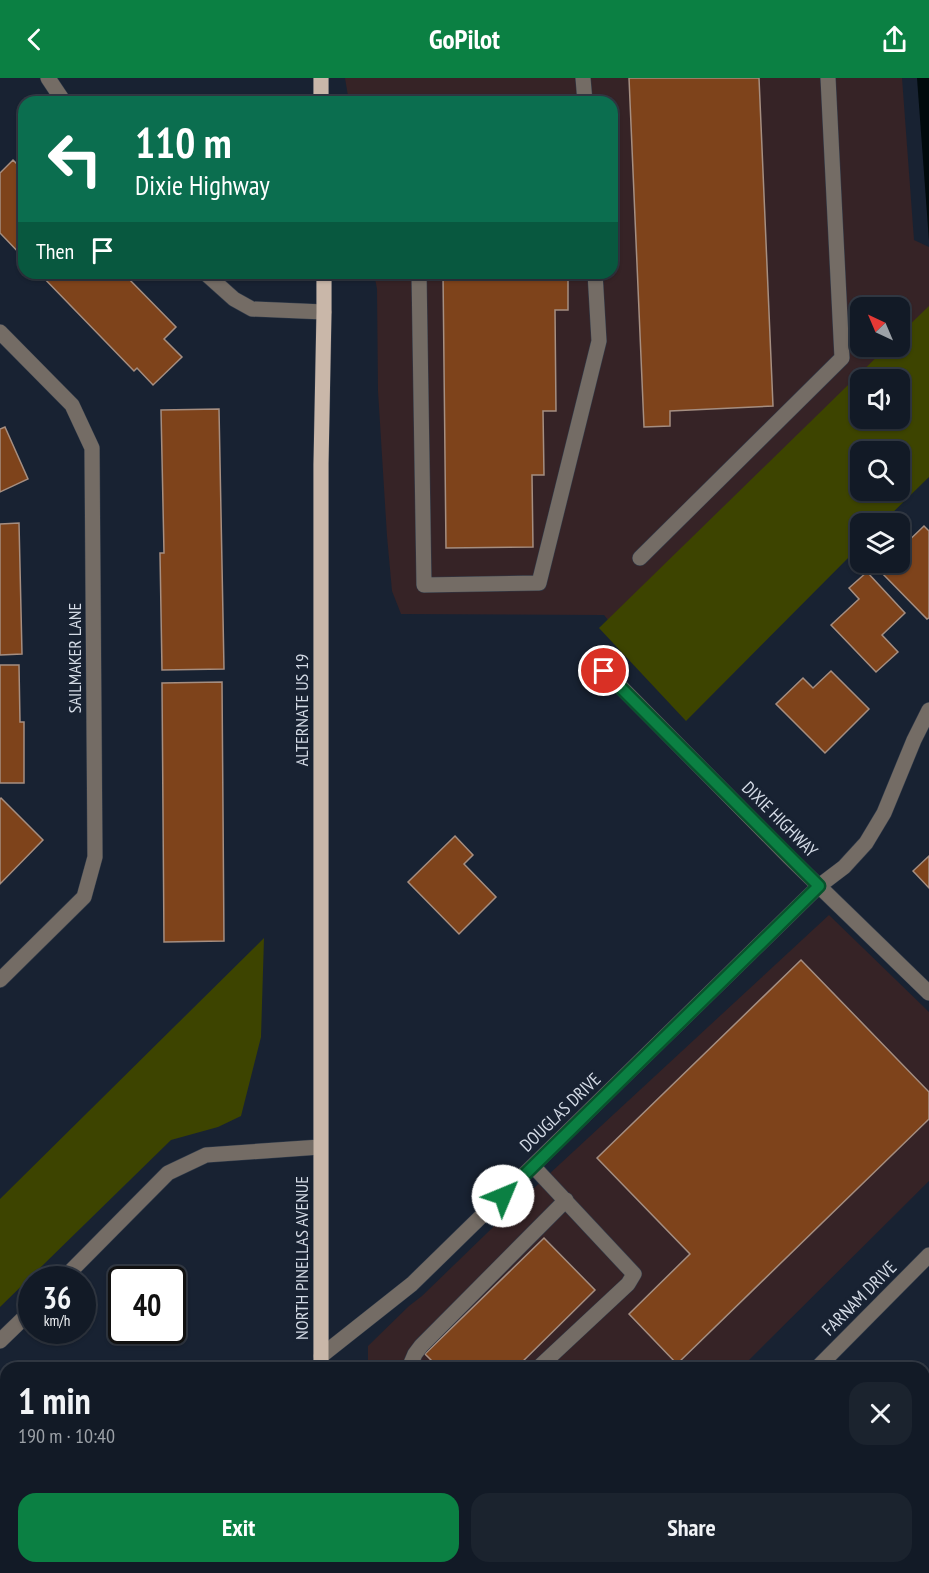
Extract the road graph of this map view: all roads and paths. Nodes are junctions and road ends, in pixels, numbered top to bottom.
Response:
1 (48, 78) edge
2 (321, 78) edge
3 (583, 78) edge
4 (828, 78) edge
5 (60, 96) edge
6 (321, 96) edge
7 (584, 96) edge
8 (212, 279) edge
9 (324, 279) edge
10 (419, 279) edge
11 (595, 279) edge
12 (324, 312) junction
13 (0, 332) edge
14 (13, 346) junction
15 (0, 355) edge
16 (640, 558) dead end
17 (604, 671) dead end
18 (929, 710) edge
19 (819, 886) junction
20 (0, 980) edge
21 (929, 993) edge
22 (320, 1148) junction
23 (533, 1166) junction
24 (566, 1200) junction
25 (929, 1255) edge
26 (76, 1266) edge
27 (18, 1324) edge
28 (0, 1341) edge
29 (321, 1362) edge
30 (412, 1362) edge
31 (544, 1362) edge
32 (823, 1362) edge

1 - 5 street
2 - 6 main road
3 - 7 street
4 - 16 street
8 - 12 street
9 - 12 main road, ALTERNATE US 19
10 - 11 street
12 - 22 main road, ALTERNATE US 19
13 - 14 street, SAILMAKER LANE
14 - 15 street
14 - 20 street, SAILMAKER LANE
17 - 19 street, DIXIE HIGHWAY
18 - 19 street, DOUGLAS DRIVE
19 - 21 street, DIXIE HIGHWAY
19 - 23 street, DOUGLAS DRIVE
22 - 26 street
22 - 29 main road, NORTH PINELLAS AVENUE
23 - 24 street
23 - 29 street, DOUGLAS DRIVE
24 - 30 street
24 - 31 street
25 - 32 street, FARNAM DRIVE
27 - 28 street

